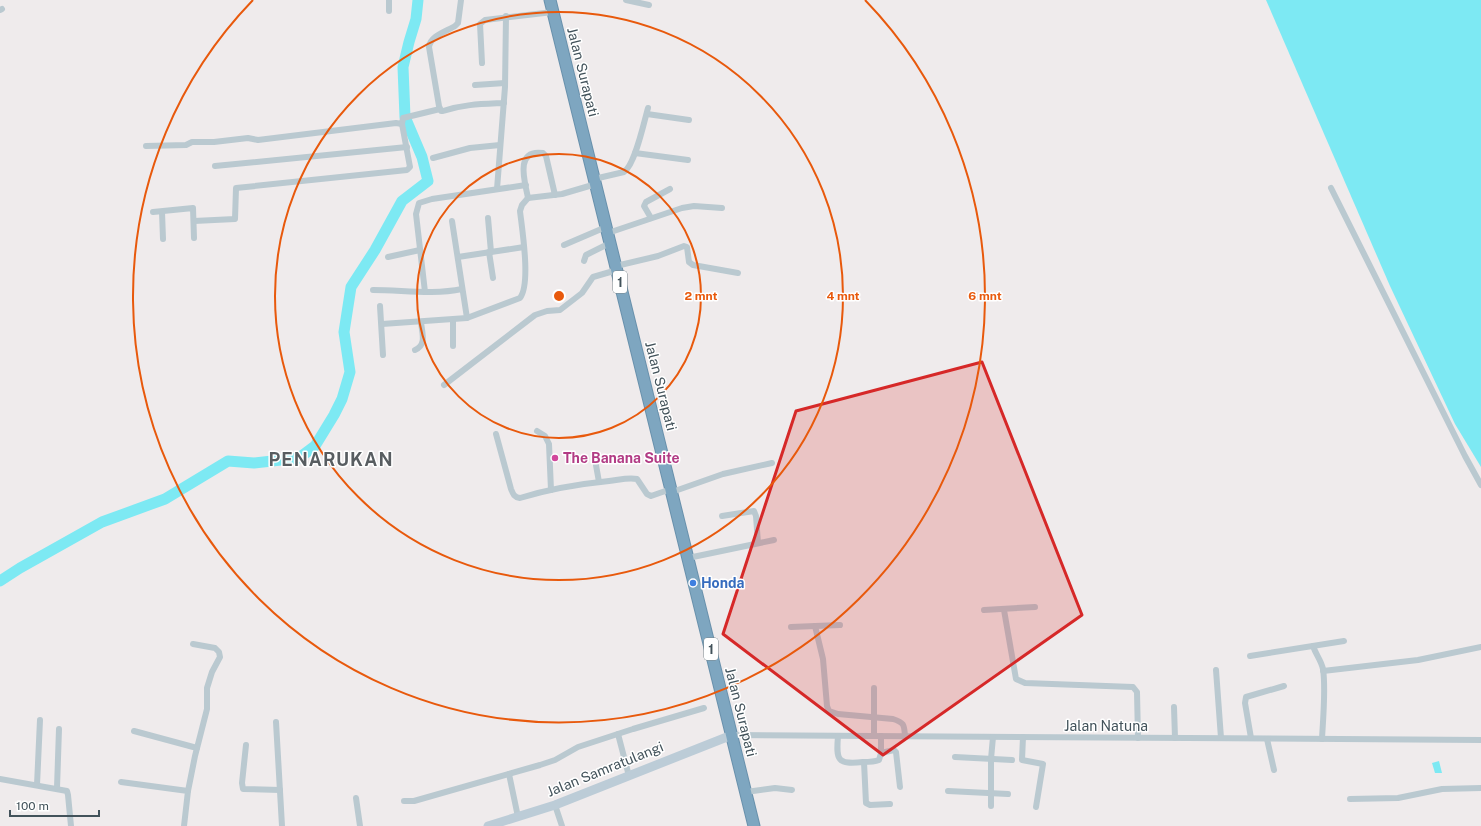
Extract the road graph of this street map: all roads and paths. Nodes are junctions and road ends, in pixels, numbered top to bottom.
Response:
1 (389, 0) edge
2 (461, 0) edge
3 (550, 0) edge
4 (626, 0) edge
5 (649, 5) dead end
6 (389, 12) dead end
7 (553, 12) junction
8 (506, 16) junction
9 (482, 63) dead end
10 (505, 83) junction
11 (475, 85) dead end
12 (504, 103) junction
13 (440, 109) junction
14 (690, 120) dead end
15 (403, 121) junction
16 (500, 145) junction
17 (146, 146) dead end
18 (407, 147) junction
19 (634, 154) junction
20 (433, 158) dead end
21 (688, 160) dead end
22 (215, 166) dead end
23 (595, 181) junction
24 (526, 185) junction
25 (1332, 188) dead end
26 (497, 189) junction
27 (670, 189) dead end
28 (555, 196) junction
29 (528, 198) junction
30 (722, 208) dead end
31 (153, 212) dead end
32 (162, 212) junction
33 (488, 218) dead end
34 (651, 218) junction
35 (194, 221) junction
36 (452, 221) dead end
37 (608, 234) junction
38 (194, 238) dead end
39 (163, 239) dead end
40 (564, 245) dead end
41 (524, 247) junction
42 (420, 250) junction
43 (490, 252) junction
44 (388, 257) dead end
45 (458, 258) junction
46 (584, 261) dead end
47 (616, 268) junction
48 (738, 273) dead end
49 (493, 278) dead end
50 (462, 289) junction
51 (373, 290) dead end
52 (425, 292) junction
53 (380, 306) dead end
54 (467, 318) junction
55 (453, 320) junction
56 (421, 322) junction
57 (382, 324) junction
58 (453, 346) dead end
59 (414, 350) dead end
60 (383, 355) dead end
61 (444, 385) dead end
62 (537, 431) dead end
63 (496, 434) dead end
64 (594, 454) dead end
65 (772, 463) dead end
66 (599, 482) junction
67 (1481, 485) edge
68 (551, 490) junction
69 (671, 490) junction
70 (722, 516) dead end
71 (774, 540) dead end
72 (758, 543) junction
73 (688, 558) junction
74 (1035, 607) dead end
75 (984, 610) dead end
76 (1004, 610) junction
77 (840, 625) dead end
78 (815, 626) junction
79 (791, 627) dead end
80 (1344, 641) dead end
81 (192, 644) dead end
82 (1313, 646) junction
83 (1481, 647) edge
84 (1250, 656) dead end
85 (1216, 670) dead end
86 (1323, 671) junction
87 (1284, 686) dead end
88 (874, 688) dead end
89 (1174, 707) dead end
90 (704, 708) dead end
91 (874, 717) junction
92 (40, 720) dead end
93 (276, 722) dead end
94 (59, 729) dead end
95 (134, 731) dead end
96 (618, 734) junction
97 (732, 735) junction
98 (838, 736) junction
99 (877, 736) junction
100 (905, 736) junction
101 (993, 737) junction
102 (1023, 737) junction
103 (1138, 738) junction
104 (1175, 738) junction
105 (1221, 738) junction
106 (1251, 738) junction
107 (1267, 739) junction
108 (1322, 739) junction
109 (1481, 740) edge
110 (246, 745) dead end
111 (197, 748) junction
112 (881, 753) junction
113 (955, 757) dead end
114 (991, 759) junction
115 (1012, 760) dead end
116 (864, 762) junction
117 (1274, 770) dead end
118 (509, 774) junction
119 (629, 776) junction
120 (0, 779) edge
121 (121, 782) dead end
122 (37, 785) junction
123 (900, 787) dead end
124 (57, 788) junction
125 (1481, 788) edge
126 (280, 790) junction
127 (792, 790) dead end
128 (188, 791) junction
129 (948, 791) dead end
130 (746, 792) junction
131 (991, 792) junction
132 (1008, 794) dead end
133 (356, 798) dead end
134 (1350, 799) dead end
135 (404, 801) dead end
136 (890, 804) dead end
137 (555, 805) junction
138 (991, 806) dead end
139 (1036, 807) dead end
140 (518, 817) junction
141 (72, 826) edge
142 (184, 826) edge
143 (282, 826) edge
144 (360, 826) edge
145 (488, 826) edge
146 (562, 826) edge
147 (754, 826) edge

1 - 6 street
2 - 13 street
3 - 7 highway, Jalan Surapati / 1
4 - 5 street
7 - 8 street
7 - 23 highway, Jalan Surapati / 1
8 - 9 street
8 - 10 street
10 - 11 street
10 - 12 street
12 - 13 street
12 - 16 street
13 - 15 street
14 - 19 street
15 - 17 street
15 - 18 street
16 - 20 street
16 - 26 street
18 - 22 street
18 - 35 street
19 - 21 street
19 - 23 street
23 - 28 street
23 - 37 highway, Jalan Surapati / 1
24 - 26 street
24 - 28 street
24 - 29 street
25 - 67 street
26 - 42 street
27 - 34 street
28 - 29 street
29 - 41 street
30 - 34 street
31 - 32 street
32 - 35 street
32 - 39 street
33 - 43 street
34 - 37 street
35 - 38 street
36 - 45 street
37 - 40 street
37 - 46 street
37 - 47 highway, Jalan Surapati / 1
41 - 43 street
41 - 54 street
42 - 44 street
42 - 52 street
43 - 45 street
43 - 49 street
45 - 50 street
47 - 48 street
47 - 61 street
47 - 69 highway, Jalan Surapati / 1
50 - 52 street
50 - 54 street
51 - 52 street
53 - 57 street
54 - 55 street
55 - 56 street
55 - 58 street
56 - 57 street
56 - 59 street
57 - 60 street
62 - 68 street
63 - 68 street
64 - 66 street
65 - 69 street
66 - 68 street
66 - 69 street
69 - 73 highway, Jalan Surapati / 1
70 - 72 street
71 - 72 street
72 - 73 street
73 - 97 highway, Jalan Surapati / 1
74 - 76 street
75 - 76 street
76 - 103 street
77 - 78 street
78 - 79 street
78 - 91 street
80 - 82 street
81 - 111 street
82 - 84 street
82 - 86 street
83 - 86 street
85 - 105 street
86 - 108 street
87 - 106 street
88 - 91 street
89 - 104 street
90 - 96 street
91 - 99 street
91 - 100 street
92 - 122 street
93 - 126 street
94 - 124 street
95 - 111 street
96 - 118 street
96 - 119 street
97 - 98 street, Jalan Natuna
97 - 119 main road, Jalan Samratulangi
97 - 130 highway, Jalan Surapati / 1
98 - 99 street, Jalan Natuna
98 - 116 street
99 - 100 street, Jalan Natuna
99 - 112 street
100 - 101 street, Jalan Natuna
101 - 102 street, Jalan Natuna
101 - 114 street
102 - 103 street, Jalan Natuna
102 - 139 street
103 - 104 street, Jalan Natuna
104 - 105 street, Jalan Natuna
105 - 106 street, Jalan Natuna
106 - 107 street, Jalan Natuna
107 - 108 street, Jalan Natuna
107 - 117 street
108 - 109 street, Jalan Natuna
110 - 126 street
111 - 128 street
112 - 116 street
112 - 123 street
113 - 114 street
114 - 115 street
114 - 131 street
116 - 136 street
118 - 135 street
118 - 140 street
119 - 137 main road, Jalan Samratulangi
120 - 122 street
121 - 128 street
122 - 124 street
124 - 141 street
125 - 134 street
126 - 143 street
127 - 130 street
128 - 142 street
129 - 131 street
130 - 147 highway, Jalan Surapati / 1
131 - 132 street
131 - 138 street
133 - 144 street
137 - 140 main road, Jalan Samratulangi
137 - 146 street
140 - 145 main road, Jalan Samratulangi

